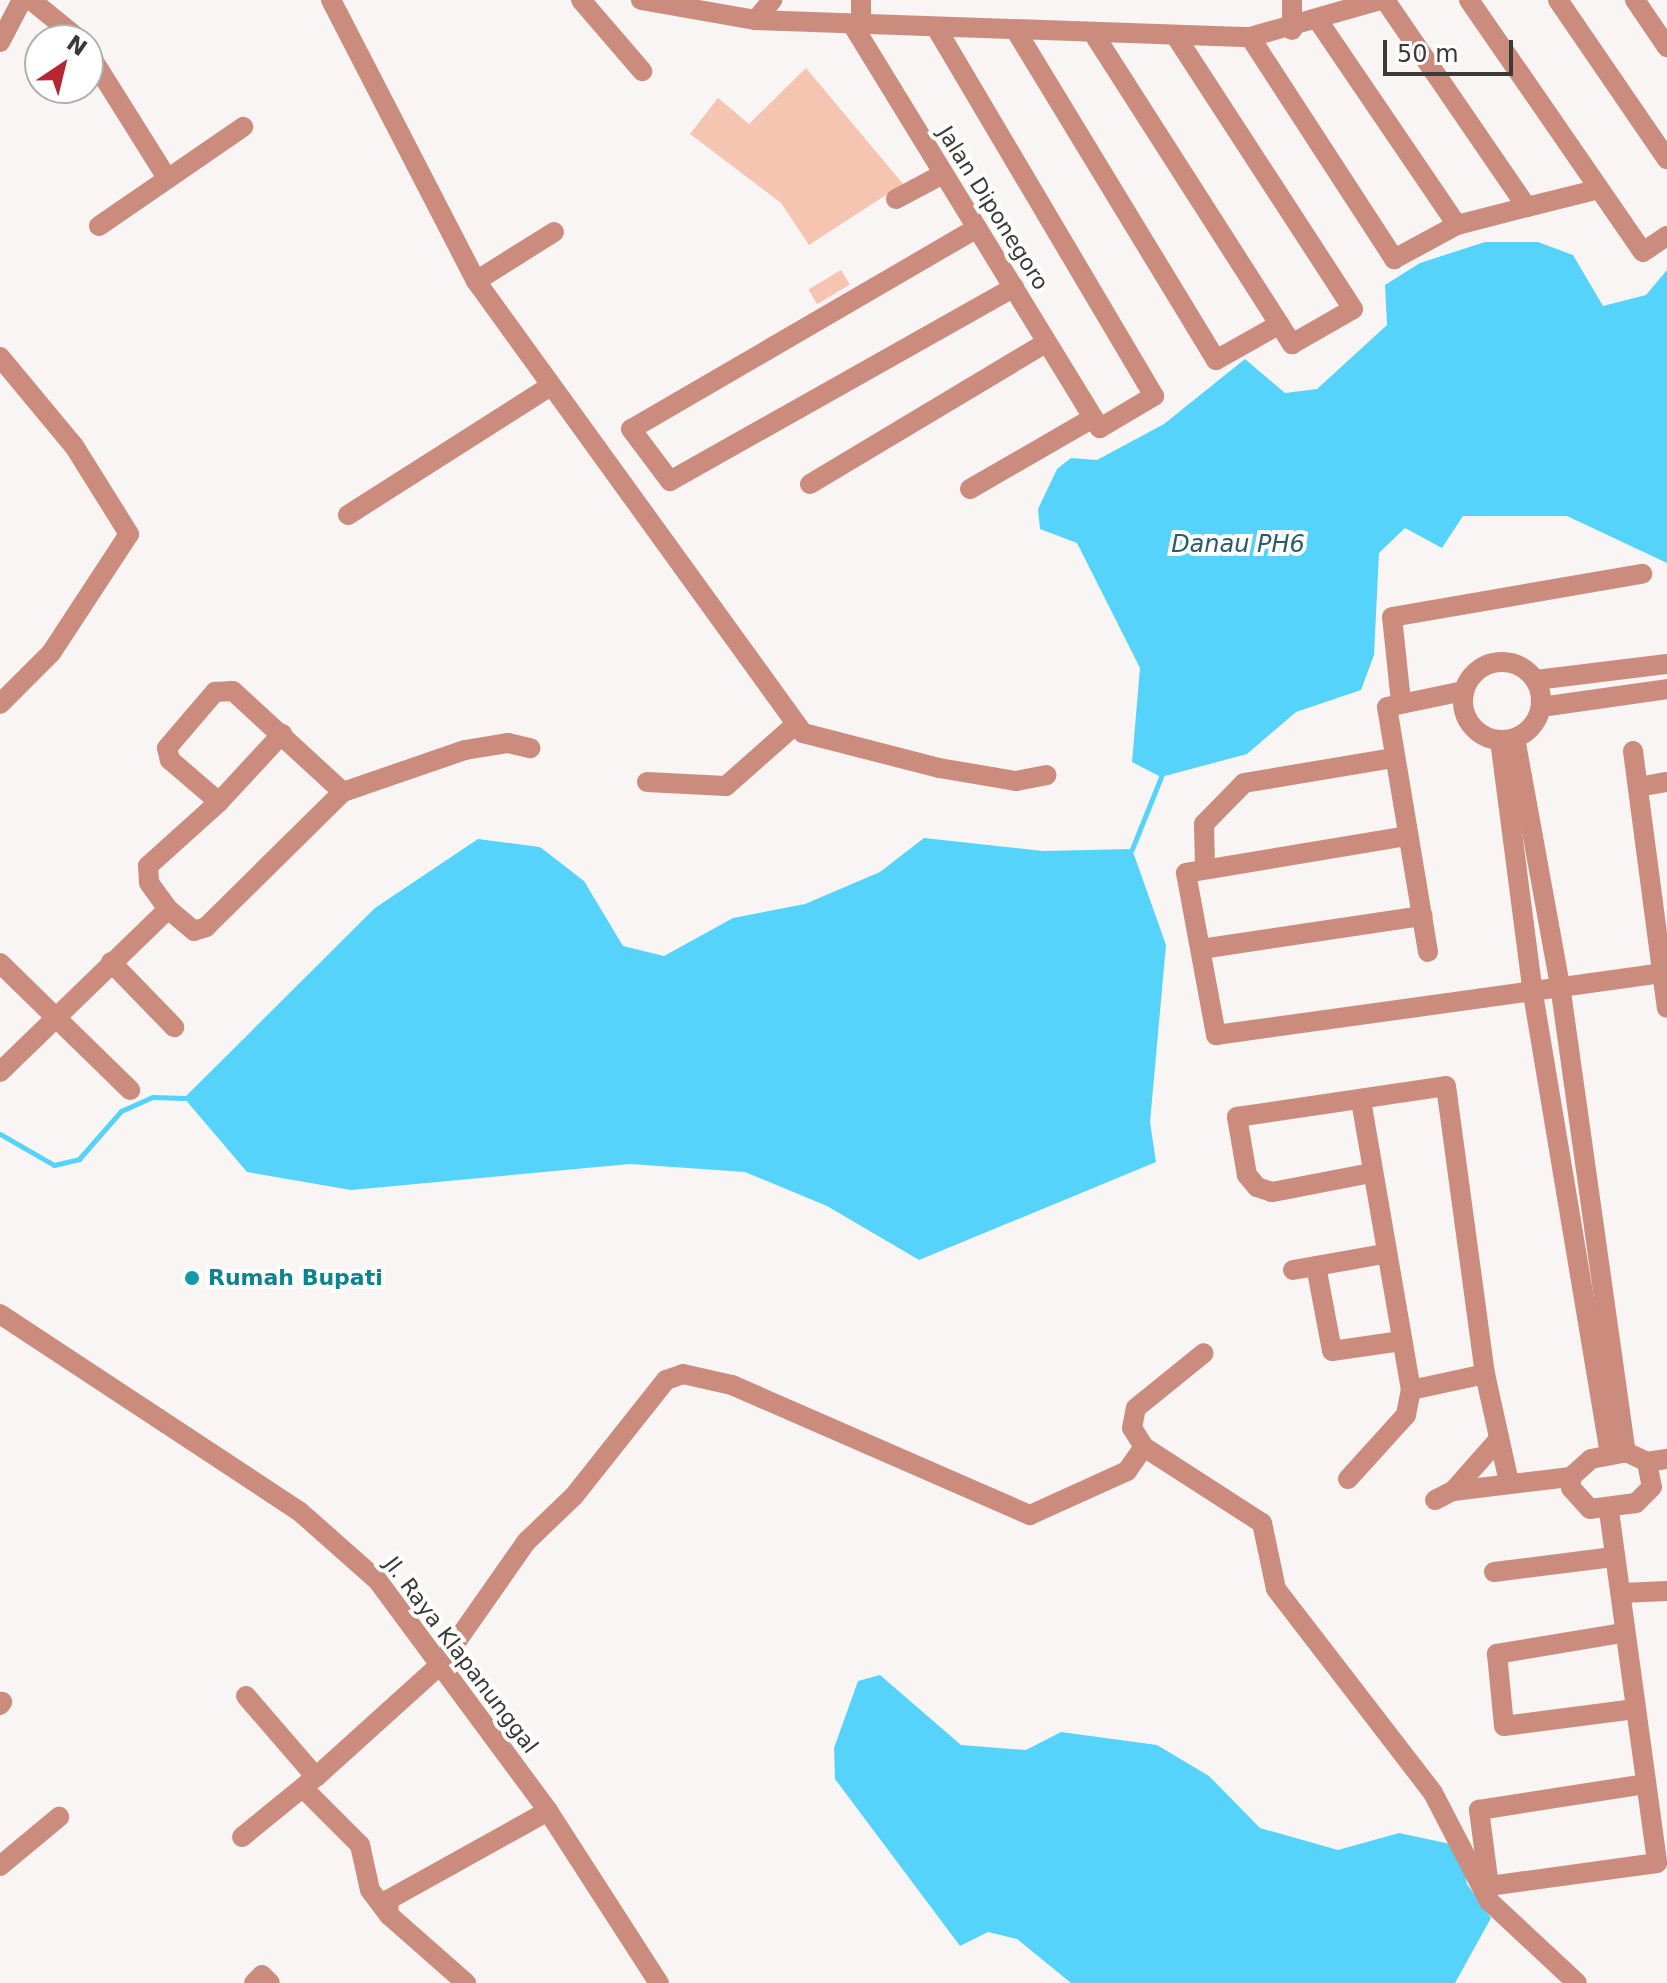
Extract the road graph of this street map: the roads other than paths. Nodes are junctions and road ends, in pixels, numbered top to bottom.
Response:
1 (22, 0) edge
2 (31, 0) edge
3 (331, 0) edge
4 (581, 0) edge
5 (641, 0) edge
6 (772, 0) edge
7 (861, 0) edge
8 (1292, 0) edge
9 (1382, 0) edge
10 (1469, 0) edge
11 (1558, 0) edge
12 (1635, 0) edge
13 (681, 6) edge
14 (7, 14) edge
15 (756, 20) junction
16 (1319, 22) junction
17 (60, 24) edge
18 (856, 24) junction
19 (936, 28) junction
20 (1292, 30) junction
21 (1016, 31) junction
22 (1095, 36) junction
23 (1176, 36) junction
24 (1250, 37) junction
25 (0, 42) edge
26 (1667, 47) edge
27 (642, 71) dead end
28 (104, 78) edge
29 (243, 127) dead end
30 (1667, 159) edge
31 (943, 174) junction
32 (167, 178) junction
33 (1599, 189) junction
34 (896, 199) dead end
35 (1527, 207) junction
36 (1457, 225) junction
37 (99, 226) dead end
38 (977, 228) junction
39 (554, 232) dead end
40 (1667, 236) edge
41 (476, 281) junction
42 (1014, 287) junction
43 (1280, 324) junction
44 (1047, 342) junction
45 (0, 357) edge
46 (547, 388) junction
47 (1093, 418) junction
48 (810, 484) dead end
49 (970, 489) dead end
50 (348, 515) dead end
51 (1642, 574) dead end
52 (1667, 664) edge
53 (1536, 680) junction
54 (1667, 689) edge
55 (1463, 691) junction
56 (1401, 702) junction
57 (0, 704) edge
58 (1541, 707) junction
59 (795, 725) junction
60 (282, 734) junction
61 (1508, 739) junction
62 (530, 748) dead end
63 (1633, 751) dead end
64 (1394, 758) junction
65 (1046, 775) dead end
66 (647, 782) dead end
67 (1667, 782) edge
68 (1638, 787) junction
69 (343, 792) junction
70 (219, 802) junction
71 (1407, 836) junction
72 (1205, 866) junction
73 (1658, 868) edge
74 (168, 909) junction
75 (1423, 916) junction
76 (1201, 949) junction
77 (1662, 950) edge
78 (1428, 952) dead end
79 (111, 962) junction
80 (1, 968) edge
81 (1660, 973) junction
82 (1560, 985) junction
83 (1532, 988) junction
84 (1667, 1008) edge
85 (58, 1015) junction
86 (174, 1027) dead end
87 (0, 1072) edge
88 (130, 1090) dead end
89 (1361, 1101) junction
90 (1371, 1173) junction
91 (1384, 1254) junction
92 (1316, 1266) junction
93 (1293, 1270) dead end
94 (0, 1314) edge
95 (1401, 1341) junction
96 (1204, 1353) dead end
97 (1485, 1374) junction
98 (1411, 1390) junction
99 (1498, 1440) junction
100 (1144, 1447) junction
101 (1618, 1454) junction
102 (1657, 1460) edge
103 (1571, 1477) junction
104 (1348, 1479) dead end
105 (1509, 1482) junction
106 (1659, 1486) edge
107 (1609, 1511) junction
108 (1613, 1557) junction
109 (1494, 1572) dead end
110 (1667, 1591) edge
111 (1622, 1593) junction
112 (1622, 1633) junction
113 (440, 1665) junction
114 (246, 1696) dead end
115 (1635, 1709) junction
116 (310, 1782) junction
117 (1645, 1784) junction
118 (548, 1811) junction
119 (59, 1817) dead end
120 (242, 1837) dead end
121 (0, 1866) edge
122 (389, 1915) junction
123 (254, 1983) edge
124 (270, 1983) edge
125 (466, 1983) edge
126 (659, 1983) edge
127 (1577, 1983) edge

1 - 14 street
2 - 17 street
3 - 41 street
4 - 27 street
5 - 13 street
6 - 15 street
7 - 18 street
8 - 20 street
9 - 16 street
9 - 35 street
10 - 33 street
11 - 30 street
12 - 26 street
13 - 15 street
14 - 25 street
15 - 18 street
16 - 20 street
16 - 36 street
18 - 19 street
18 - 31 street, Jalan Diponegoro
19 - 21 street
19 - 47 street
20 - 24 street
21 - 22 street
21 - 43 street
22 - 23 street
22 - 43 street
23 - 24 street
23 - 43 street
24 - 36 street
28 - 32 street
29 - 32 street
31 - 34 street
31 - 38 street, Jalan Diponegoro
32 - 37 street
33 - 35 street
33 - 40 street
35 - 36 street
38 - 42 street, Jalan Diponegoro
38 - 42 street
39 - 41 street
41 - 46 street
42 - 44 street, Jalan Diponegoro
44 - 47 street, Jalan Diponegoro
44 - 48 street
45 - 57 street
46 - 50 street
46 - 59 street
47 - 49 street
51 - 56 street
52 - 53 street
53 - 55 street
53 - 58 street
54 - 58 street
55 - 56 street
55 - 61 street
56 - 64 street
58 - 61 street
59 - 65 street
59 - 66 street
60 - 69 street
60 - 70 street
60 - 70 street
61 - 82 street
61 - 83 street
62 - 69 street
63 - 68 street
64 - 71 street
64 - 72 street
67 - 68 street
68 - 73 street
69 - 74 street
70 - 74 street
71 - 72 street
71 - 75 street
72 - 76 street
73 - 77 street
74 - 79 street
75 - 76 street
75 - 78 street
76 - 83 street
77 - 81 street
79 - 85 street
79 - 86 street
80 - 85 street
81 - 82 street
81 - 84 street
82 - 83 street
82 - 101 street
83 - 101 street
85 - 87 street
85 - 88 street
89 - 90 street
89 - 90 street
89 - 97 street
90 - 91 street
91 - 92 street
91 - 95 street
92 - 93 street
92 - 95 street
94 - 113 street, Jl. Raya Klapanunggal
95 - 98 street
96 - 100 street
97 - 98 street
97 - 99 street
98 - 104 street
99 - 105 street
99 - 105 street
100 - 113 street
100 - 127 street
101 - 102 street
101 - 103 street
102 - 106 street
103 - 105 street
103 - 107 street
106 - 107 street
107 - 108 street
108 - 109 street
108 - 111 street
110 - 111 street
111 - 112 street
112 - 115 street
112 - 115 street
113 - 116 street
113 - 118 street, Jl. Raya Klapanunggal
114 - 116 street
115 - 117 street
116 - 120 street
116 - 122 street
117 - 117 street
118 - 122 street
118 - 126 street, Jl. Raya Klapanunggal
119 - 121 street
122 - 125 street
123 - 124 street

